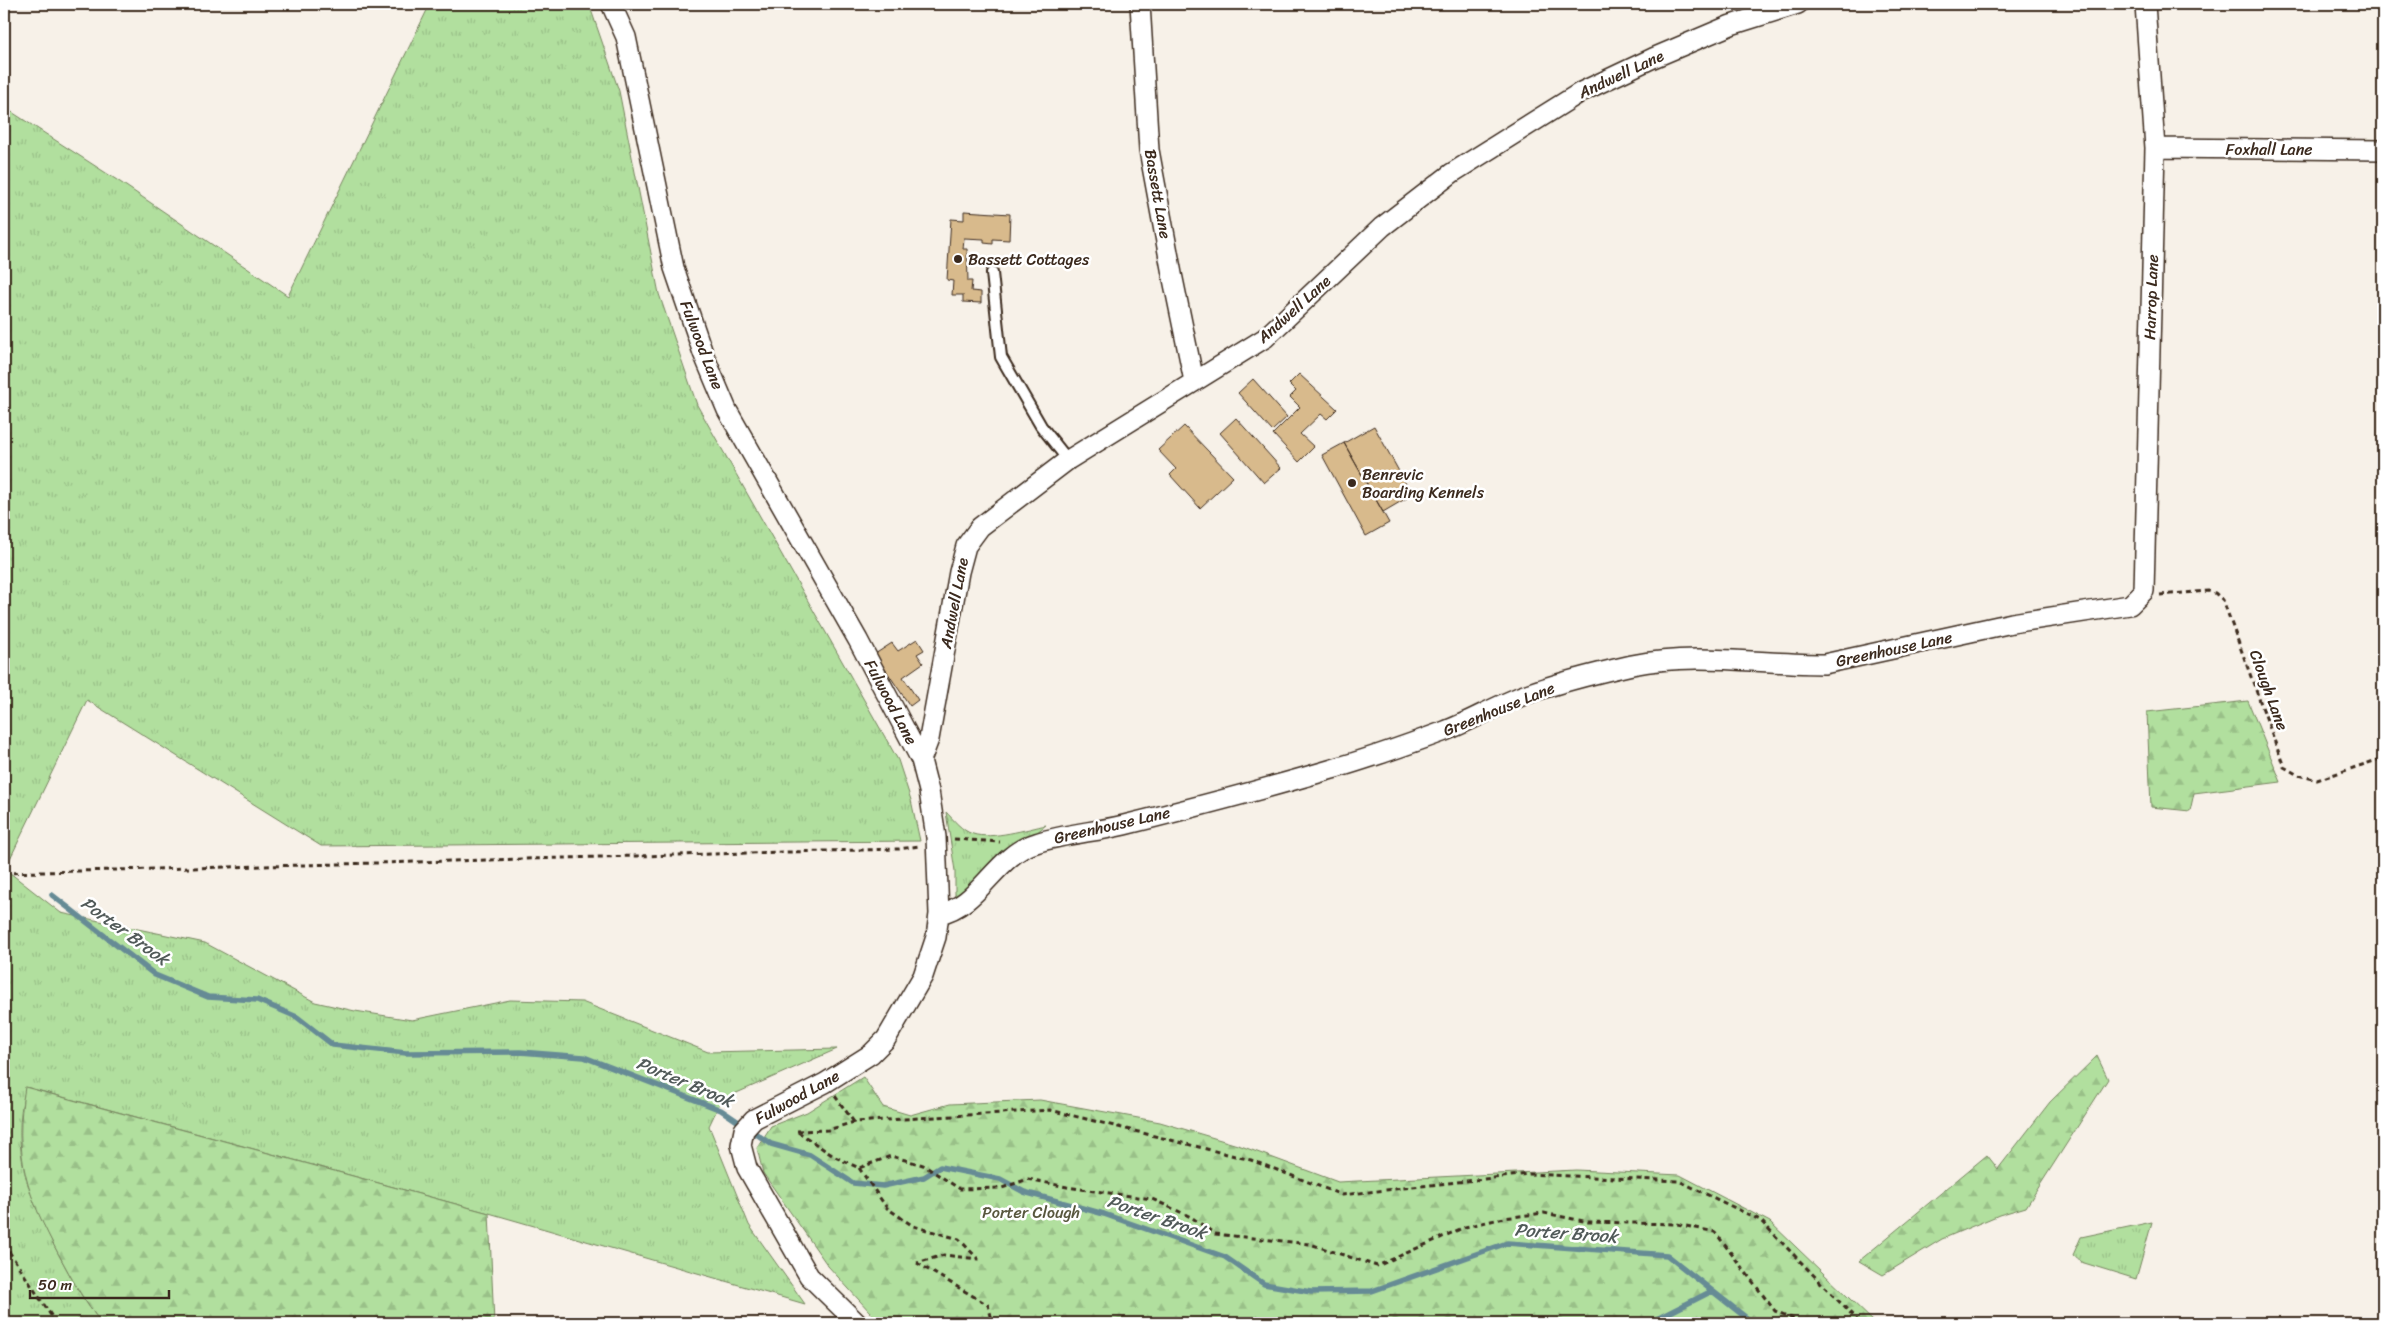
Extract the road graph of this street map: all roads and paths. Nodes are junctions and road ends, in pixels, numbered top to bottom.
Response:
1 (611, 4) edge
2 (1140, 4) edge
3 (1798, 4) edge
4 (2145, 4) edge
5 (2155, 148) junction
6 (2383, 150) edge
7 (992, 273) dead end
8 (1194, 381) junction
9 (1068, 460) junction
10 (2144, 591) junction
11 (2383, 758) edge
12 (921, 760) junction
13 (936, 837) junction
14 (1007, 842) dead end
15 (4, 873) edge
16 (939, 914) junction
17 (825, 1083) junction
18 (854, 1122) junction
19 (859, 1168) junction
20 (4, 1244) edge
21 (56, 1323) edge
22 (857, 1323) edge
23 (993, 1323) edge
24 (1803, 1323) edge
25 (1860, 1323) edge

1 - 12 street, Fulwood Lane
2 - 8 street, Bassett Lane
3 - 8 street, Andwell Lane
4 - 5 street, Harrop Lane
5 - 6 street, Foxhall Lane
5 - 10 street, Harrop Lane
7 - 9 lane
8 - 9 street, Andwell Lane
9 - 12 street, Andwell Lane
10 - 11 path, Clough Lane
10 - 16 street, Greenhouse Lane
12 - 13 street, Fulwood Lane
13 - 14 path
13 - 15 path
13 - 16 street, Fulwood Lane
16 - 17 street, Fulwood Lane
17 - 18 path
17 - 22 street, Fulwood Lane
18 - 19 path
18 - 25 path
19 - 23 path
19 - 24 path
20 - 21 path

